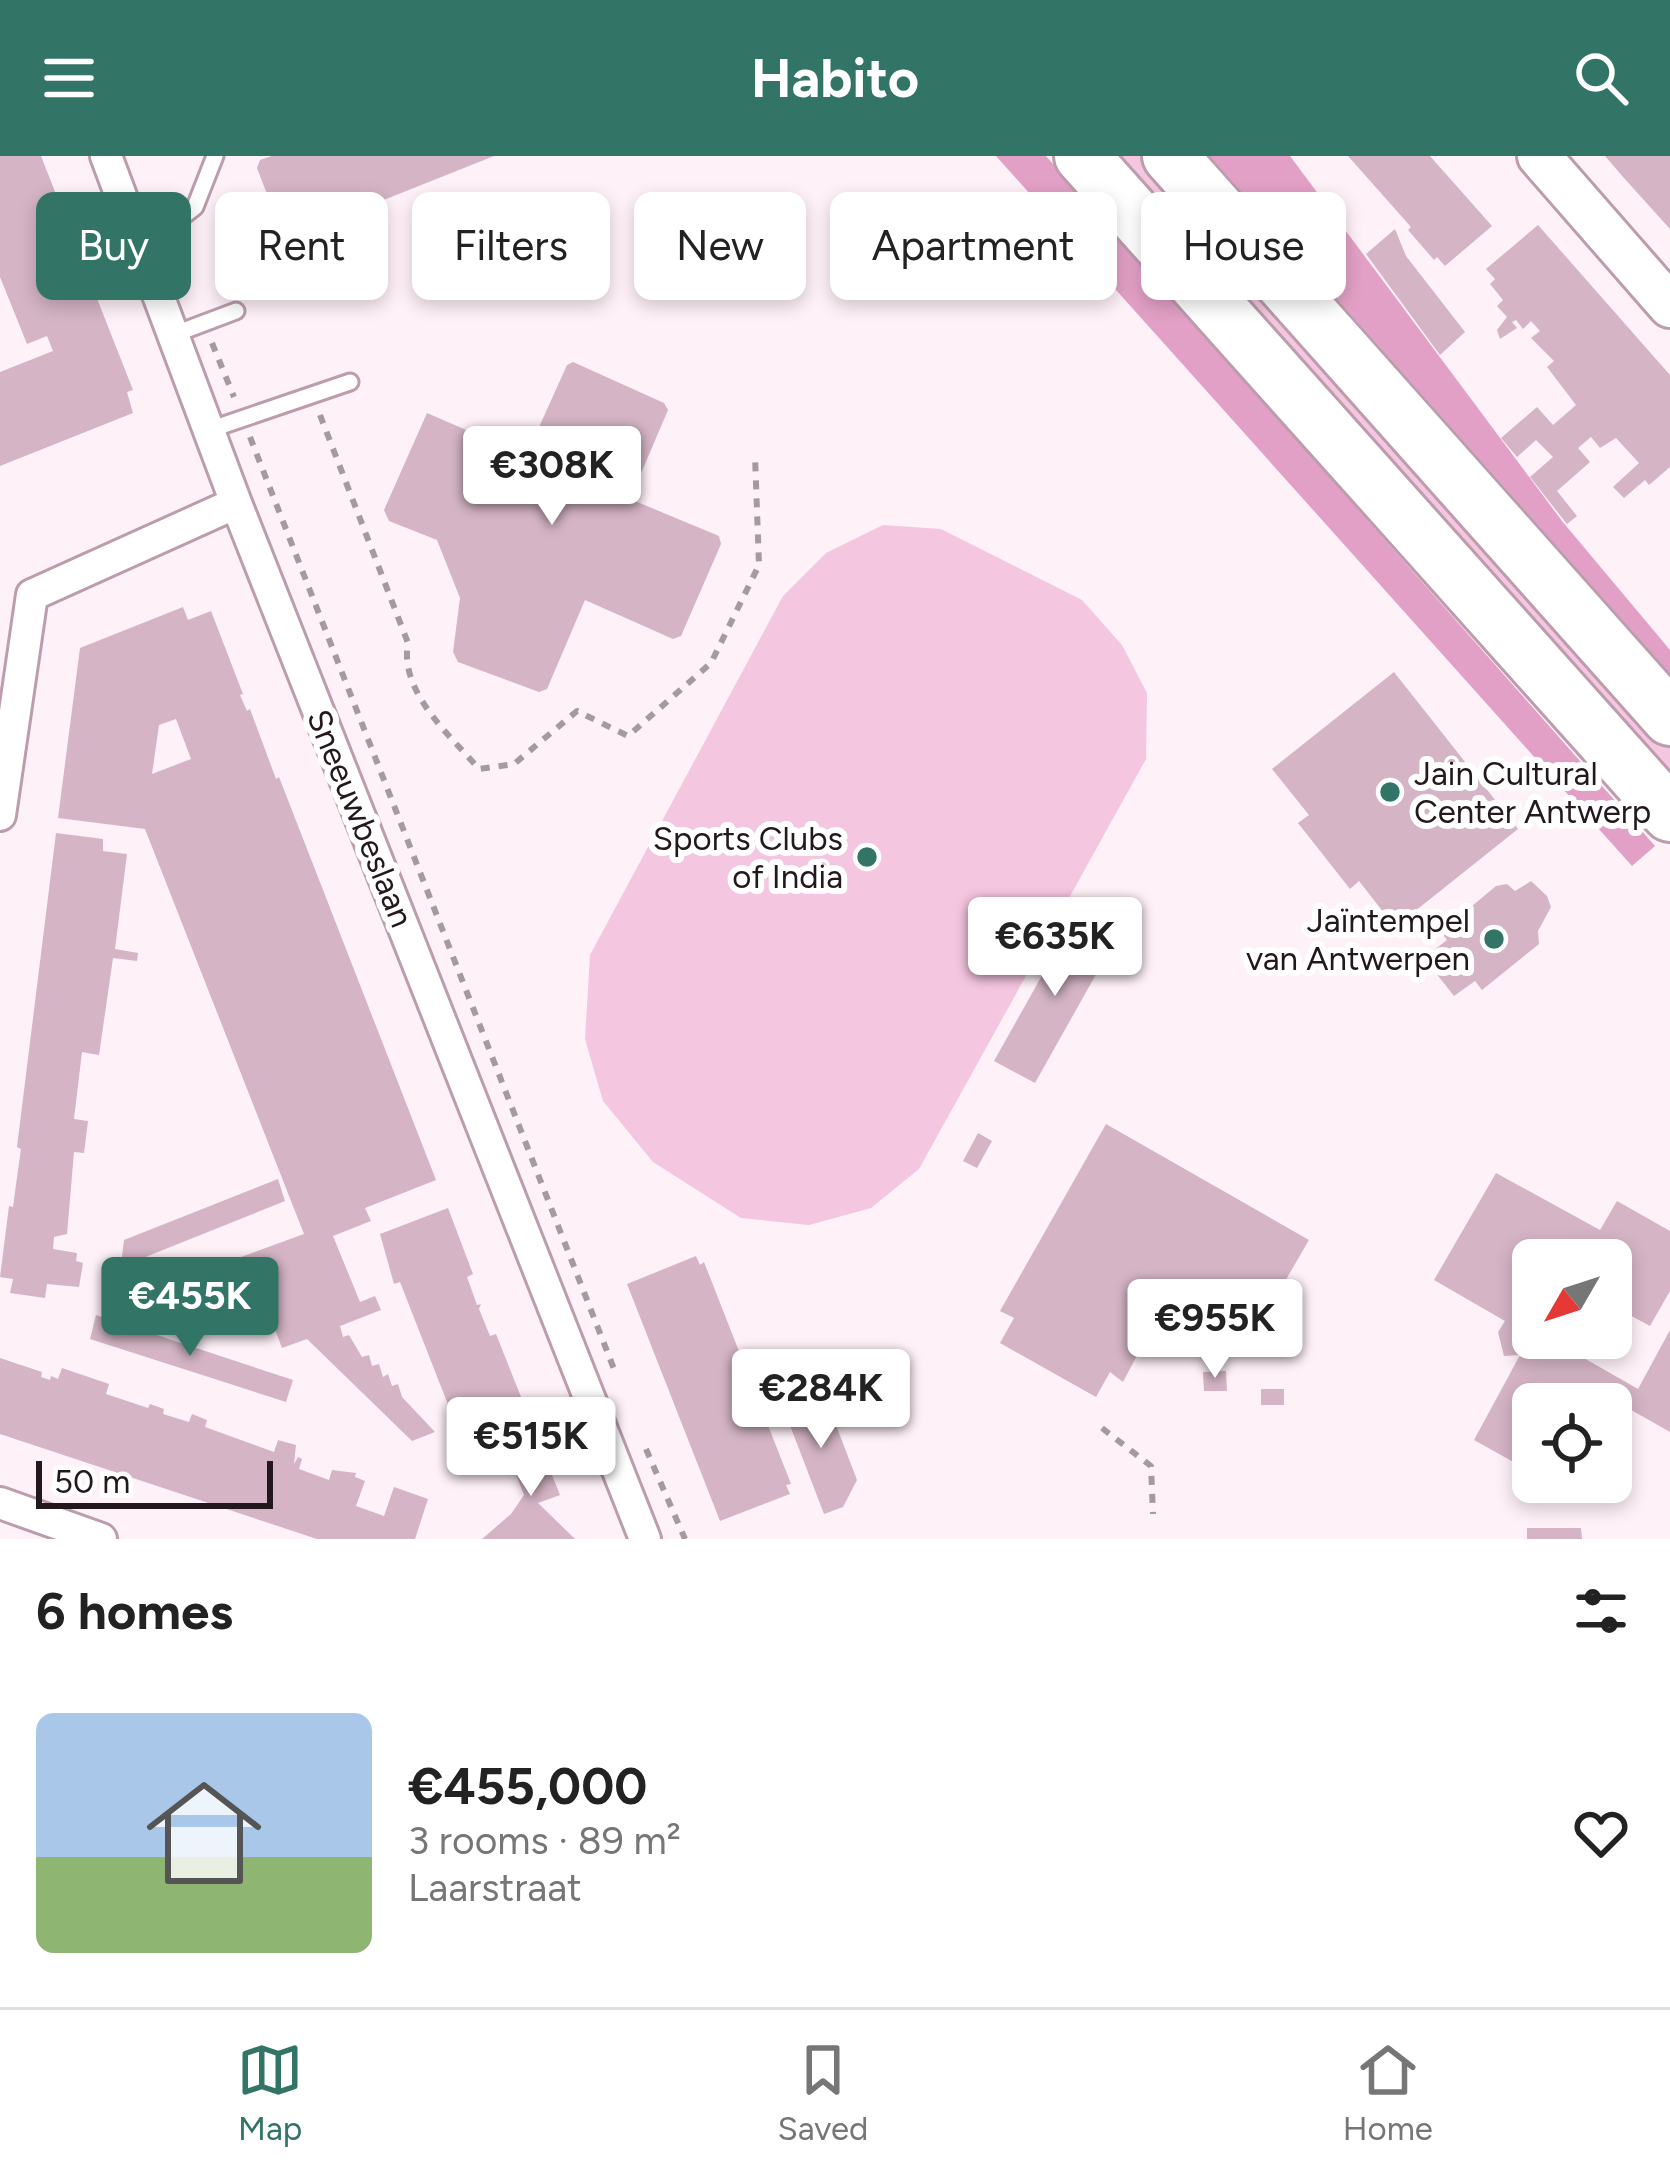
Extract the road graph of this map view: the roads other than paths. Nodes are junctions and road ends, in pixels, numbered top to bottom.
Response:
1 (106, 156) edge
2 (215, 156) edge
3 (1082, 156) edge
4 (1170, 156) edge
5 (1539, 156) edge
6 (120, 192) edge
7 (191, 210) edge
8 (161, 300) edge
9 (1670, 306) edge
10 (236, 311) dead end
11 (175, 334) junction
12 (350, 382) dead end
13 (209, 430) junction
14 (236, 503) junction
15 (1670, 718) edge
16 (1670, 814) edge
17 (0, 815) edge
18 (621, 1477) junction
19 (0, 1503) edge
20 (101, 1539) edge
21 (632, 1539) edge
22 (645, 1539) edge

1 - 6 street, Sneeuwbeslaan
2 - 7 lane
3 - 16 highway
4 - 15 highway
5 - 9 street
8 - 11 street, Sneeuwbeslaan
10 - 11 lane
11 - 13 street, Sneeuwbeslaan
12 - 13 lane
13 - 14 street, Sneeuwbeslaan
14 - 17 street
14 - 18 street, Sneeuwbeslaan
18 - 21 street, Sneeuwbeslaan
18 - 22 street, Sneeuwbeslaan
19 - 20 street

